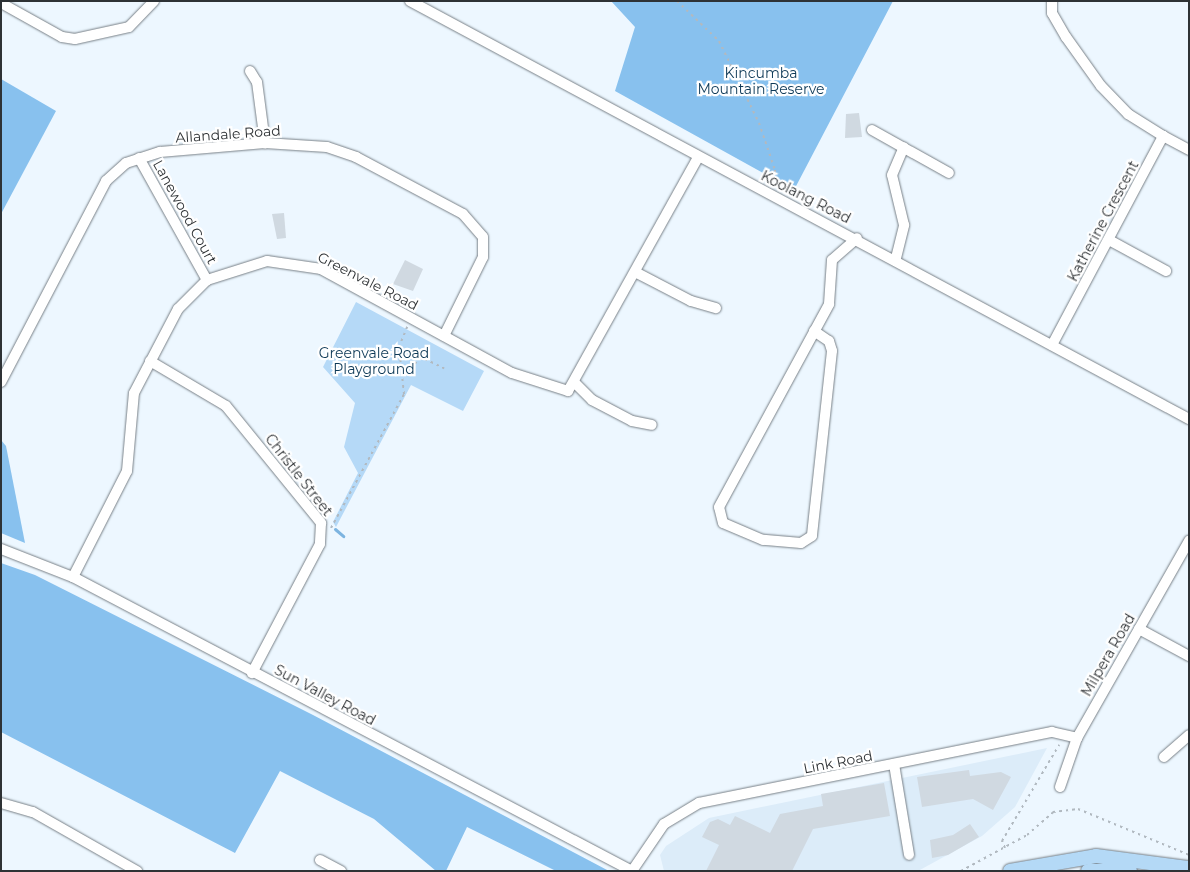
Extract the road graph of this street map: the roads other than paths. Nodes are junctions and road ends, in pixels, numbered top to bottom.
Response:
1 (154, 1) edge
2 (410, 1) edge
3 (1052, 1) edge
4 (1, 3) edge
5 (250, 70) dead end
6 (872, 130) dead end
7 (1163, 136) junction
8 (265, 143) junction
9 (904, 148) junction
10 (1189, 150) edge
11 (698, 157) junction
12 (139, 158) junction
13 (949, 173) dead end
14 (857, 238) junction
15 (1109, 240) junction
16 (896, 258) junction
17 (1166, 271) dead end
18 (637, 272) junction
19 (207, 280) junction
20 (716, 308) dead end
21 (814, 332) junction
22 (444, 336) junction
23 (1052, 345) junction
24 (150, 361) junction
25 (1, 382) edge
26 (576, 384) junction
27 (1189, 419) edge
28 (652, 425) dead end
29 (1189, 541) edge
30 (1, 549) edge
31 (73, 577) junction
32 (1139, 630) junction
33 (1189, 656) edge
34 (252, 673) junction
35 (1189, 735) edge
36 (1077, 738) junction
37 (1164, 757) dead end
38 (894, 764) junction
39 (1060, 787) dead end
40 (1, 803) edge
41 (909, 855) dead end
42 (320, 860) dead end
43 (1189, 868) edge
44 (137, 871) edge
45 (341, 871) edge
46 (632, 871) edge
47 (1010, 871) edge
48 (1088, 871) edge
49 (1130, 871) edge

1 - 4 street
2 - 11 street, Koolang Road
3 - 7 street
5 - 8 street
6 - 9 street
7 - 10 street
7 - 15 street, Katherine Crescent
8 - 12 street, Allandale Road
8 - 22 street, Allandale Road
9 - 13 street
9 - 16 street
11 - 14 street, Koolang Road
11 - 18 street
12 - 19 street, Lanewood Court
12 - 25 street, Allandale Road
14 - 16 street, Koolang Road
14 - 21 street
15 - 17 street
15 - 23 street, Katherine Crescent
16 - 23 street, Koolang Road
18 - 20 street
18 - 26 street
19 - 22 street, Greenvale Road
19 - 24 street, Greenvale Road
21 - 21 street
22 - 26 street, Greenvale Road
23 - 27 street, Koolang Road
24 - 31 street, Greenvale Road
24 - 34 street, Christle Street
26 - 28 street
29 - 32 street, Milpera Road
30 - 31 street, Sun Valley Road
31 - 34 street, Sun Valley Road
32 - 33 street
32 - 36 street, Milpera Road
34 - 46 street, Sun Valley Road
35 - 37 street
36 - 38 street, Link Road
36 - 39 street, Milpera Road
38 - 41 street
38 - 46 street, Link Road
40 - 44 street
42 - 45 street
43 - 47 main road
48 - 49 main road

